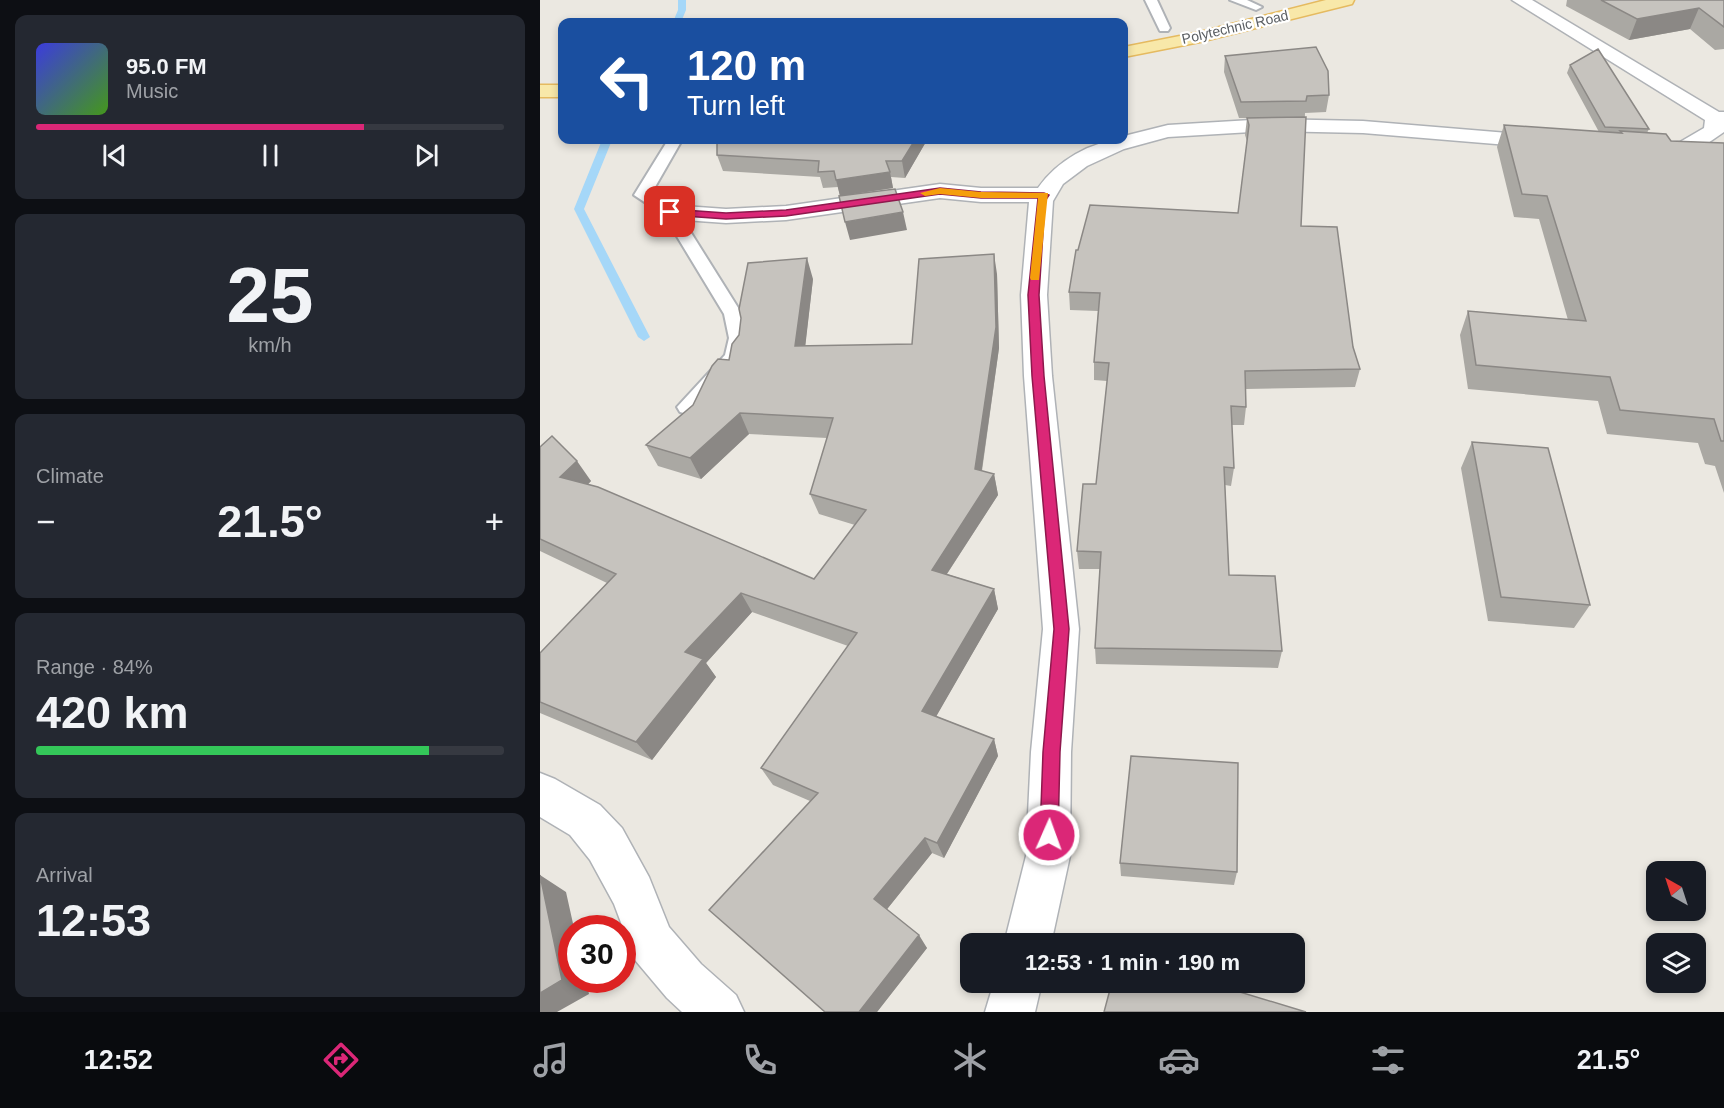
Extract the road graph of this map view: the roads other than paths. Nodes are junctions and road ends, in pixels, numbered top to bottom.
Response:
1 (1152, 0) edge
2 (1236, 0) edge
3 (1285, 0) edge
4 (1346, 0) edge
5 (1520, 0) edge
6 (1256, 8) junction
7 (1164, 28) junction
8 (1128, 34) edge
9 (1128, 51) edge
10 (540, 91) edge
11 (558, 91) edge
12 (540, 107) edge
13 (558, 107) edge
14 (1719, 118) edge
15 (1128, 141) edge
16 (1572, 143) edge
17 (673, 144) edge
18 (1116, 144) edge
19 (1627, 147) edge
20 (1044, 195) junction
21 (670, 212) junction
22 (687, 407) edge
23 (540, 794) edge
24 (1030, 933) edge
25 (1015, 993) edge
26 (719, 1012) edge
27 (1010, 1012) edge

1 - 7 lane
2 - 6 lane
3 - 6 main road, Polytechnic Road
4 - 9 main road, Polytechnic Road
5 - 14 street
6 - 7 main road, Polytechnic Road
7 - 8 main road, Polytechnic Road
10 - 11 main road
12 - 13 main road
14 - 19 street
15 - 16 street
17 - 21 lane
18 - 20 street
20 - 21 street
20 - 24 street
21 - 22 lane
23 - 26 street
25 - 27 street

